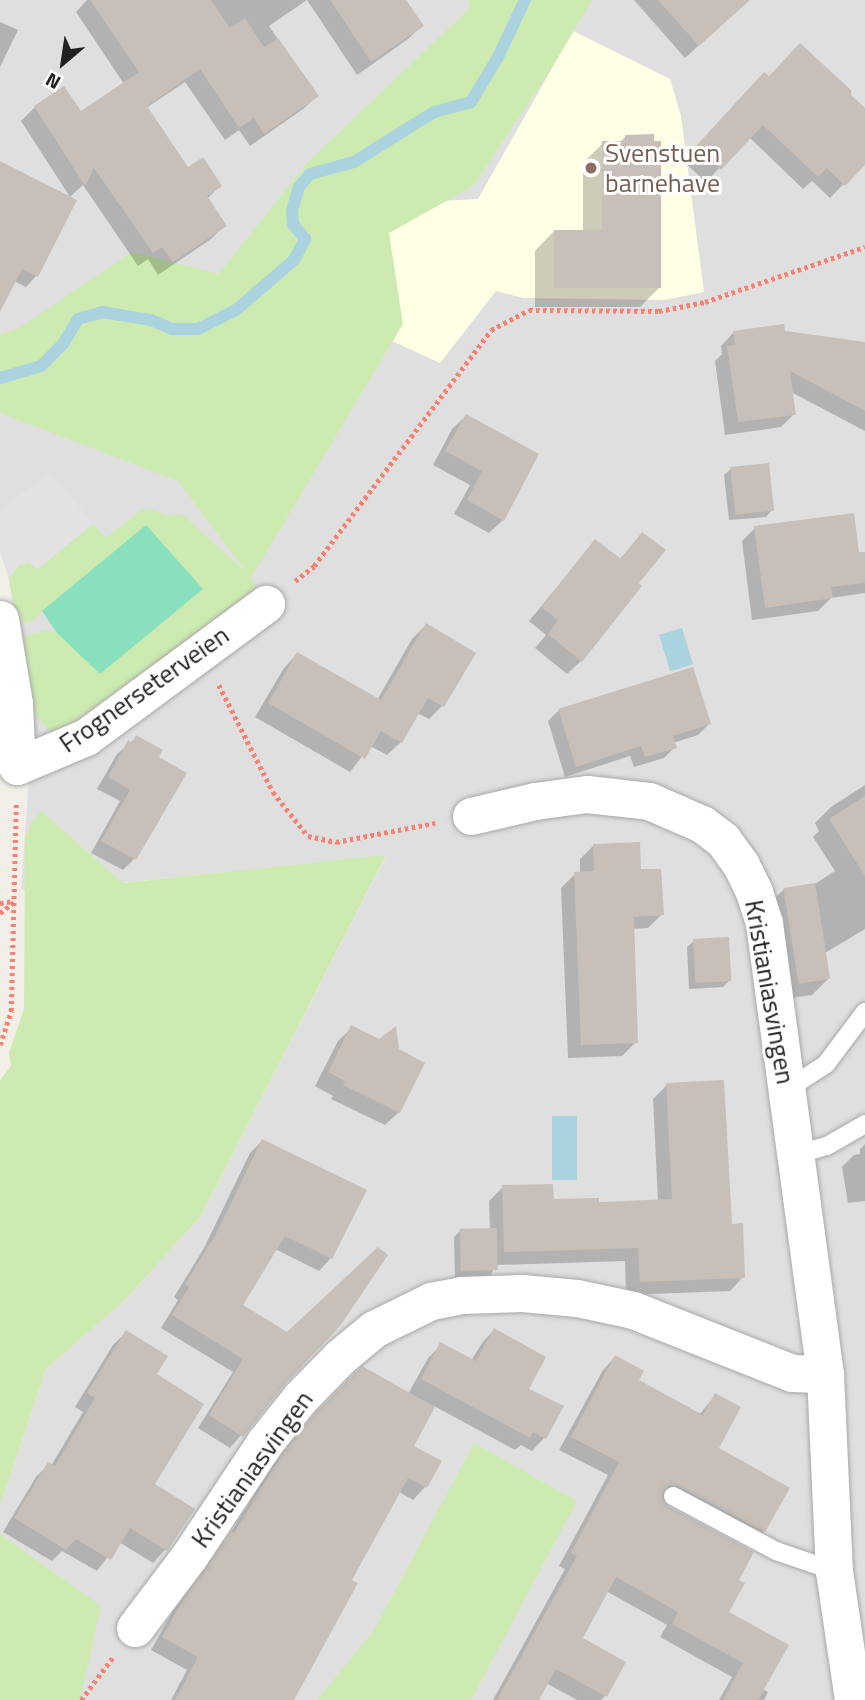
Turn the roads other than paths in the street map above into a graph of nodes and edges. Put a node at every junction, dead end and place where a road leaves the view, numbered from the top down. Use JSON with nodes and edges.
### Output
{"nodes":[{"id":1,"x":267,"y":604,"type":"road end"},
{"id":2,"x":0,"y":619,"type":"edge"},
{"id":3,"x":471,"y":816,"type":"road end"},
{"id":4,"x":865,"y":1012,"type":"edge"},
{"id":5,"x":786,"y":1085,"type":"junction"},
{"id":6,"x":865,"y":1124,"type":"edge"},
{"id":7,"x":795,"y":1156,"type":"junction"},
{"id":8,"x":825,"y":1374,"type":"junction"},
{"id":9,"x":673,"y":1496,"type":"dead end"},
{"id":10,"x":834,"y":1571,"type":"junction"},
{"id":11,"x":135,"y":1628,"type":"road end"},
{"id":12,"x":855,"y":1646,"type":"edge"},
{"id":13,"x":853,"y":1700,"type":"edge"}],
"edges":[{"from":1,"to":2,"type":"street","name":"Frognerseterveien"},
{"from":3,"to":5,"type":"street","name":"Kristianiasvingen"},
{"from":4,"to":5,"type":"lane"},
{"from":5,"to":7,"type":"street","name":"Kristianiasvingen"},
{"from":6,"to":7,"type":"lane"},
{"from":7,"to":8,"type":"street","name":"Kristianiasvingen"},
{"from":8,"to":10,"type":"street","name":"Kristianiasvingen"},
{"from":8,"to":11,"type":"street","name":"Kristianiasvingen"},
{"from":9,"to":10,"type":"lane"},
{"from":10,"to":12,"type":"street","name":"Kristianiasvingen"},
{"from":12,"to":13,"type":"street","name":"Kristianiasvingen"}]}
